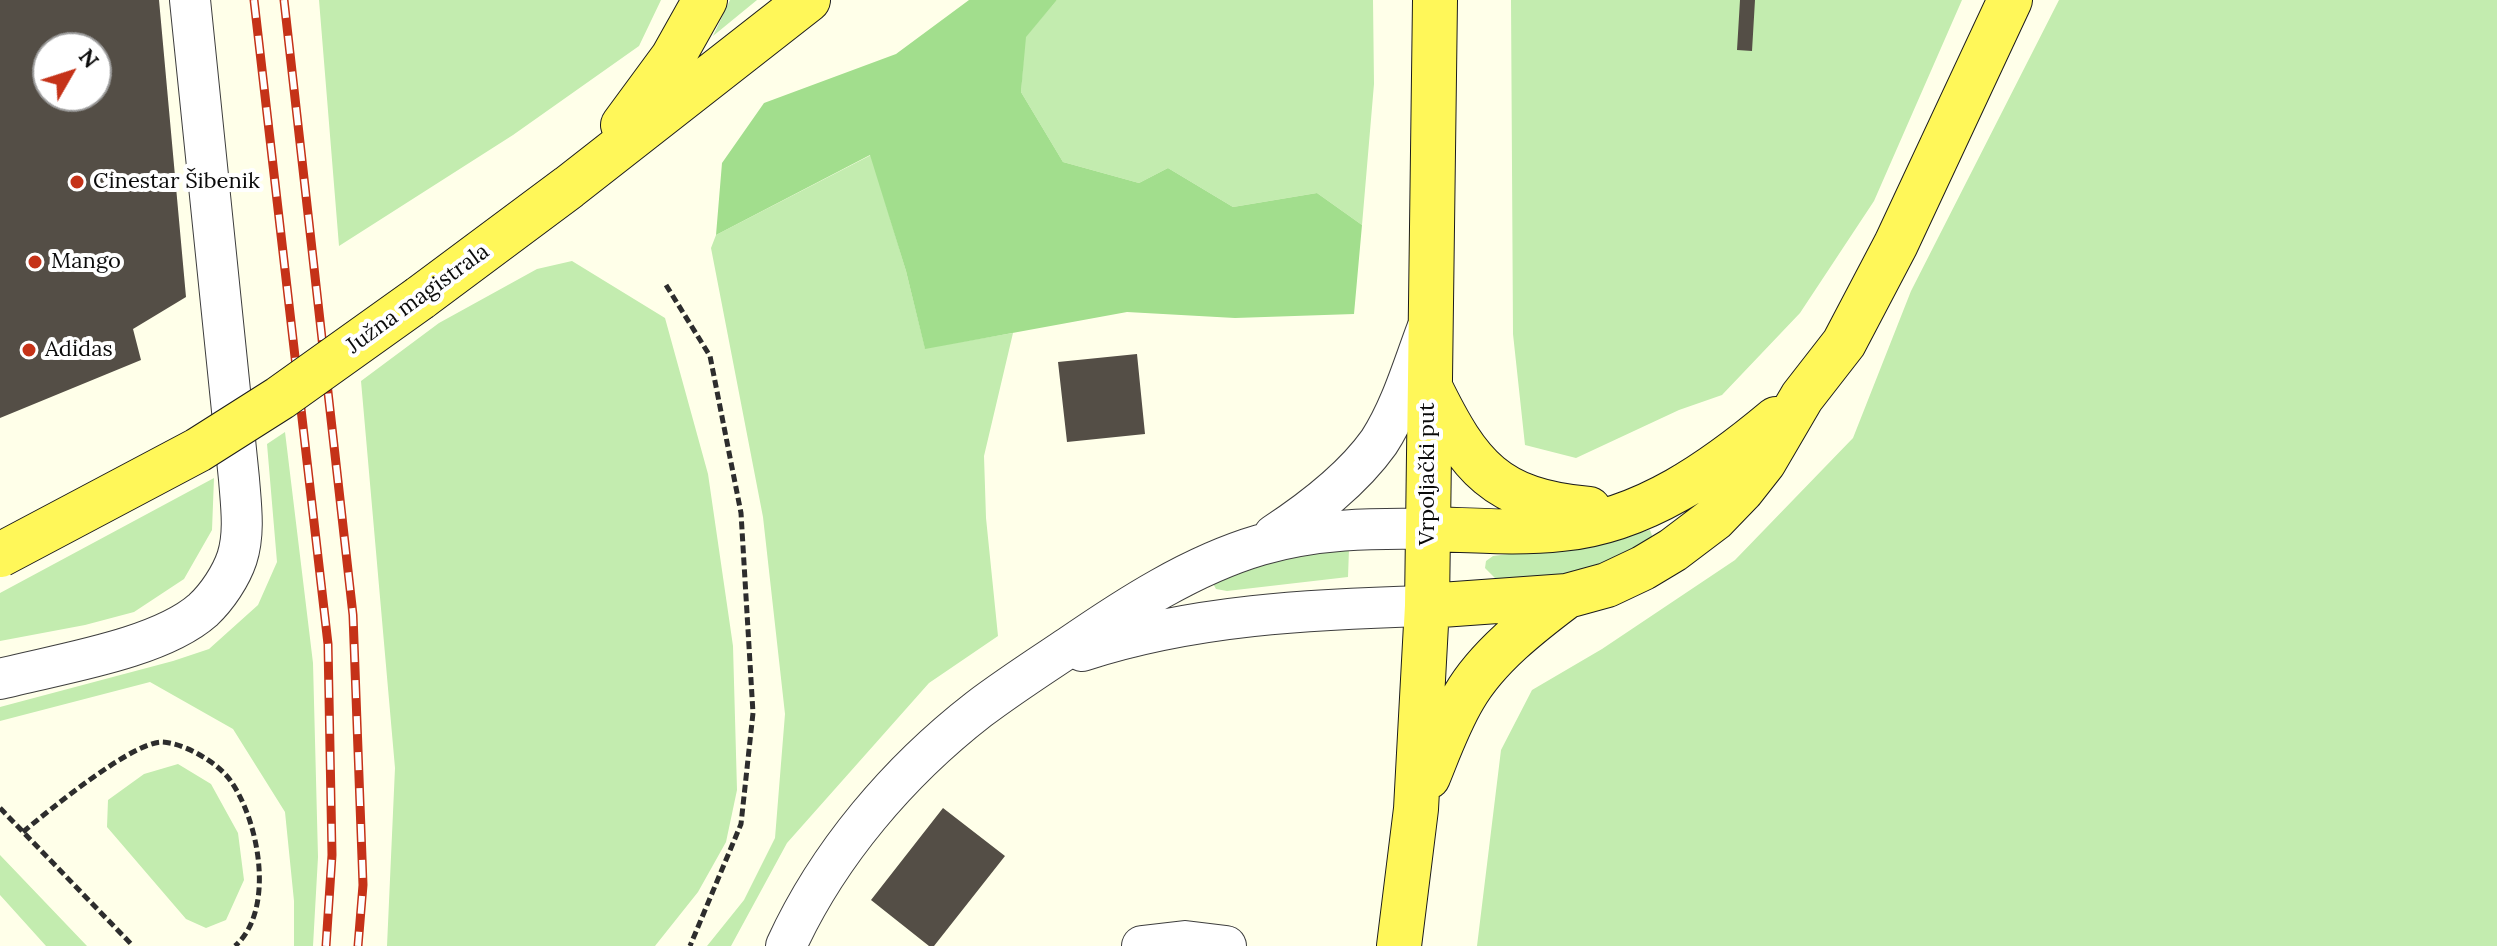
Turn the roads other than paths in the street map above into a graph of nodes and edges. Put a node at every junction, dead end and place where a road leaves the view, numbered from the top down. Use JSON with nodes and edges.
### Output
{"nodes":[{"id":1,"x":190,"y":0,"type":"edge"},
{"id":2,"x":705,"y":0,"type":"edge"},
{"id":3,"x":808,"y":0,"type":"edge"},
{"id":4,"x":1435,"y":0,"type":"edge"},
{"id":5,"x":2010,"y":0,"type":"edge"},
{"id":6,"x":569,"y":187,"type":"junction"},
{"id":7,"x":1429,"y":325,"type":"junction"},
{"id":8,"x":1429,"y":385,"type":"junction"},
{"id":9,"x":1802,"y":397,"type":"junction"},
{"id":10,"x":1626,"y":512,"type":"junction"},
{"id":11,"x":1428,"y":529,"type":"junction"},
{"id":12,"x":1258,"y":546,"type":"junction"},
{"id":13,"x":0,"y":555,"type":"edge"},
{"id":14,"x":1567,"y":596,"type":"junction"},
{"id":15,"x":1427,"y":606,"type":"junction"},
{"id":16,"x":1044,"y":664,"type":"junction"},
{"id":17,"x":0,"y":679,"type":"edge"},
{"id":18,"x":1416,"y":809,"type":"junction"},
{"id":19,"x":786,"y":946,"type":"edge"},
{"id":20,"x":1142,"y":946,"type":"edge"},
{"id":21,"x":1226,"y":946,"type":"edge"},
{"id":22,"x":1399,"y":946,"type":"edge"}],
"edges":[{"from":1,"to":17,"type":"street"},
{"from":2,"to":6,"type":"main road"},
{"from":3,"to":6,"type":"main road","name":"Južna magistrala"},
{"from":4,"to":7,"type":"main road","name":"Vrpoljački put"},
{"from":5,"to":9,"type":"main road"},
{"from":6,"to":13,"type":"main road","name":"Južna magistrala","bridge":true},
{"from":7,"to":8,"type":"main road","name":"Vrpoljački put"},
{"from":7,"to":12,"type":"street"},
{"from":8,"to":10,"type":"main road"},
{"from":8,"to":11,"type":"main road","name":"Vrpoljački put"},
{"from":9,"to":10,"type":"main road"},
{"from":9,"to":14,"type":"main road"},
{"from":10,"to":11,"type":"main road"},
{"from":11,"to":12,"type":"street"},
{"from":11,"to":15,"type":"main road","name":"Vrpoljački put"},
{"from":12,"to":16,"type":"street"},
{"from":14,"to":15,"type":"main road"},
{"from":14,"to":18,"type":"main road"},
{"from":15,"to":16,"type":"street"},
{"from":15,"to":18,"type":"main road","name":"Vrpoljački put"},
{"from":16,"to":19,"type":"street"},
{"from":18,"to":22,"type":"main road","name":"Vrpoljački put"},
{"from":20,"to":21,"type":"street"}]}
